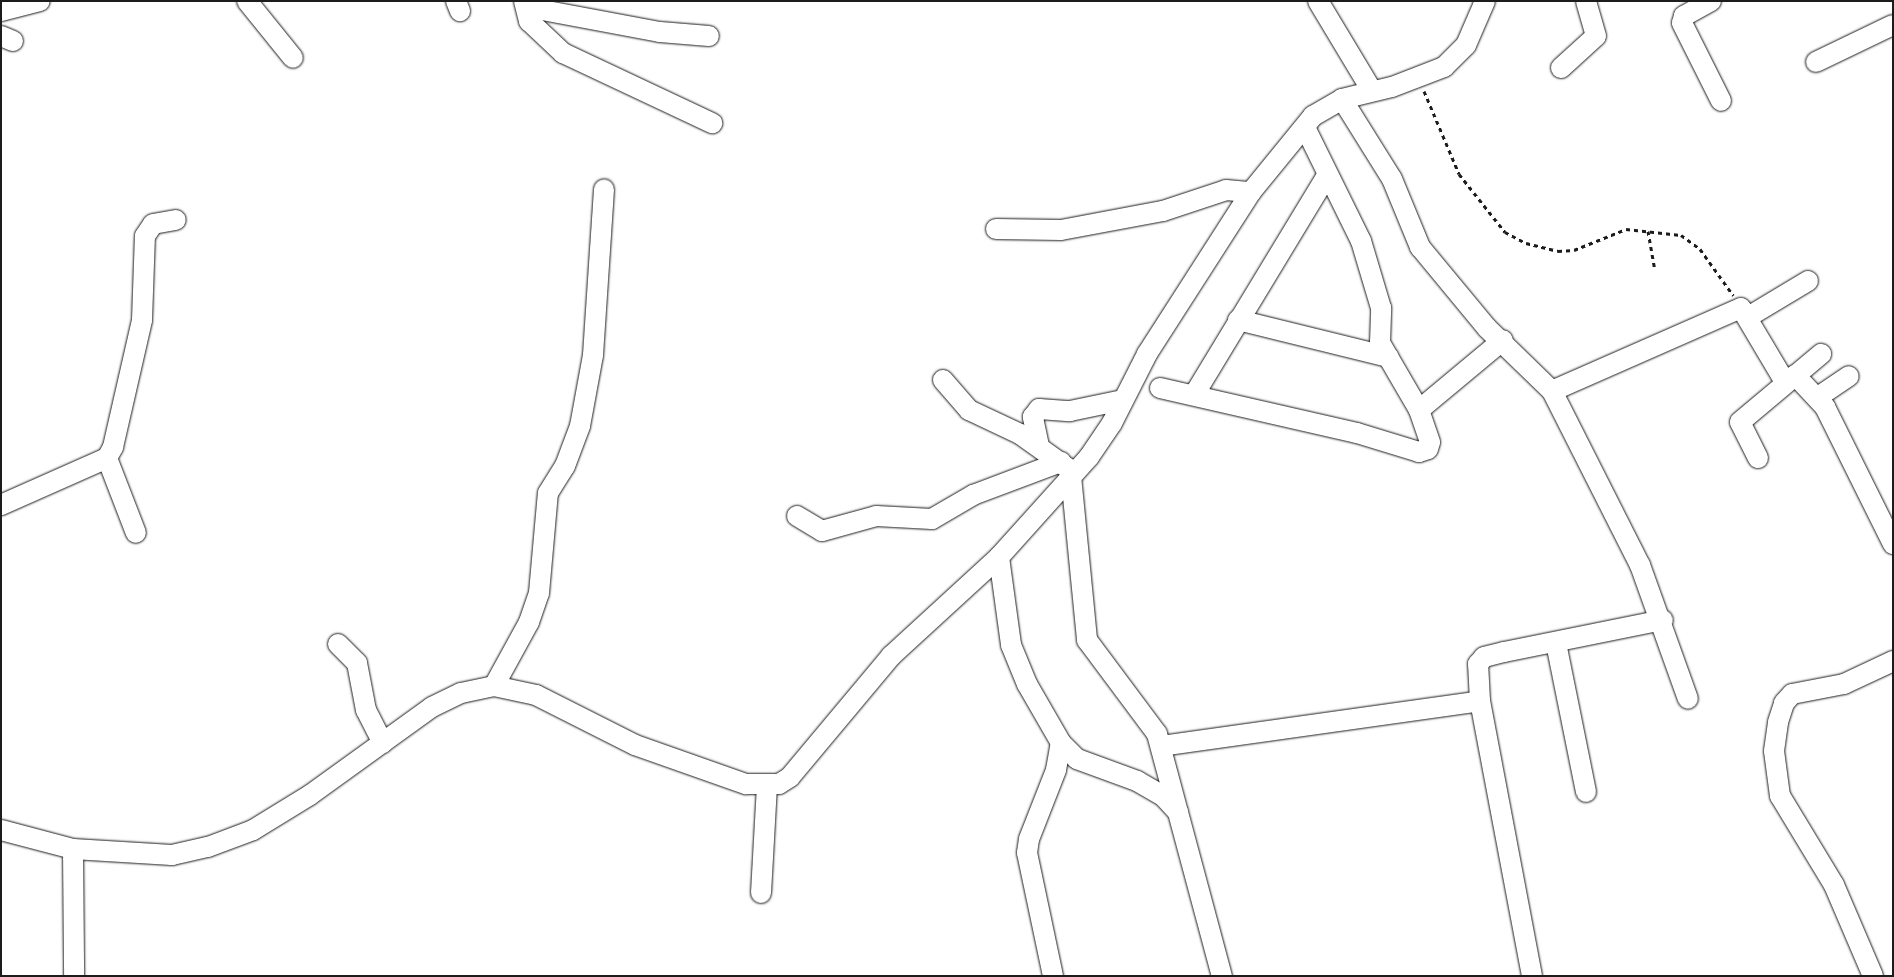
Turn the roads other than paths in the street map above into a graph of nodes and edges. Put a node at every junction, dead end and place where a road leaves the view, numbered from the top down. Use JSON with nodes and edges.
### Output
{"nodes":[{"id":1,"x":40,"y":1,"type":"edge"},
{"id":2,"x":247,"y":1,"type":"edge"},
{"id":3,"x":1318,"y":1,"type":"edge"},
{"id":4,"x":1485,"y":1,"type":"edge"},
{"id":5,"x":1586,"y":1,"type":"edge"},
{"id":6,"x":1711,"y":1,"type":"edge"},
{"id":7,"x":525,"y":4,"type":"edge"},
{"id":8,"x":1,"y":11,"type":"edge"},
{"id":9,"x":1893,"y":25,"type":"edge"},
{"id":10,"x":709,"y":36,"type":"dead end"},
{"id":11,"x":293,"y":58,"type":"dead end"},
{"id":12,"x":1816,"y":62,"type":"dead end"},
{"id":13,"x":1561,"y":68,"type":"dead end"},
{"id":14,"x":1372,"y":92,"type":"junction"},
{"id":15,"x":1342,"y":100,"type":"junction"},
{"id":16,"x":1722,"y":101,"type":"dead end"},
{"id":17,"x":712,"y":123,"type":"dead end"},
{"id":18,"x":1305,"y":127,"type":"junction"},
{"id":19,"x":1328,"y":174,"type":"junction"},
{"id":20,"x":604,"y":188,"type":"dead end"},
{"id":21,"x":1251,"y":192,"type":"junction"},
{"id":22,"x":176,"y":220,"type":"dead end"},
{"id":23,"x":996,"y":229,"type":"dead end"},
{"id":24,"x":1808,"y":281,"type":"dead end"},
{"id":25,"x":1745,"y":313,"type":"junction"},
{"id":26,"x":1238,"y":320,"type":"junction"},
{"id":27,"x":1503,"y":340,"type":"junction"},
{"id":28,"x":1821,"y":354,"type":"dead end"},
{"id":29,"x":1389,"y":357,"type":"junction"},
{"id":30,"x":1849,"y":376,"type":"dead end"},
{"id":31,"x":1790,"y":378,"type":"junction"},
{"id":32,"x":943,"y":380,"type":"dead end"},
{"id":33,"x":1160,"y":388,"type":"dead end"},
{"id":34,"x":1552,"y":391,"type":"junction"},
{"id":35,"x":1194,"y":395,"type":"junction"},
{"id":36,"x":1818,"y":397,"type":"junction"},
{"id":37,"x":1123,"y":400,"type":"junction"},
{"id":38,"x":1419,"y":410,"type":"junction"},
{"id":39,"x":1040,"y":446,"type":"junction"},
{"id":40,"x":107,"y":458,"type":"junction"},
{"id":41,"x":1758,"y":458,"type":"dead end"},
{"id":42,"x":1069,"y":471,"type":"junction"},
{"id":43,"x":1,"y":506,"type":"edge"},
{"id":44,"x":797,"y":516,"type":"dead end"},
{"id":45,"x":136,"y":533,"type":"dead end"},
{"id":46,"x":1893,"y":544,"type":"edge"},
{"id":47,"x":999,"y":557,"type":"junction"},
{"id":48,"x":1662,"y":620,"type":"junction"},
{"id":49,"x":1556,"y":643,"type":"junction"},
{"id":50,"x":338,"y":644,"type":"dead end"},
{"id":51,"x":1893,"y":661,"type":"edge"},
{"id":52,"x":494,"y":686,"type":"junction"},
{"id":53,"x":1688,"y":699,"type":"dead end"},
{"id":54,"x":1480,"y":701,"type":"junction"},
{"id":55,"x":383,"y":742,"type":"junction"},
{"id":56,"x":1061,"y":743,"type":"junction"},
{"id":57,"x":1161,"y":746,"type":"junction"},
{"id":58,"x":767,"y":786,"type":"junction"},
{"id":59,"x":1586,"y":792,"type":"dead end"},
{"id":60,"x":1178,"y":812,"type":"junction"},
{"id":61,"x":1,"y":830,"type":"edge"},
{"id":62,"x":73,"y":849,"type":"junction"},
{"id":63,"x":761,"y":893,"type":"dead end"},
{"id":64,"x":74,"y":976,"type":"edge"},
{"id":65,"x":1054,"y":976,"type":"edge"},
{"id":66,"x":1222,"y":976,"type":"edge"},
{"id":67,"x":1532,"y":976,"type":"edge"},
{"id":68,"x":1873,"y":976,"type":"edge"}],
"edges":[{"from":1,"to":8,"type":"street"},
{"from":2,"to":11,"type":"street"},
{"from":3,"to":14,"type":"street"},
{"from":4,"to":14,"type":"street"},
{"from":5,"to":13,"type":"street"},
{"from":6,"to":16,"type":"street"},
{"from":7,"to":10,"type":"street"},
{"from":7,"to":17,"type":"street"},
{"from":9,"to":12,"type":"street"},
{"from":14,"to":15,"type":"street"},
{"from":15,"to":18,"type":"street"},
{"from":15,"to":27,"type":"street"},
{"from":18,"to":19,"type":"street"},
{"from":18,"to":21,"type":"street"},
{"from":19,"to":26,"type":"street"},
{"from":19,"to":29,"type":"street"},
{"from":20,"to":52,"type":"street"},
{"from":21,"to":23,"type":"street"},
{"from":21,"to":37,"type":"street"},
{"from":22,"to":40,"type":"street"},
{"from":24,"to":25,"type":"street"},
{"from":25,"to":31,"type":"street"},
{"from":25,"to":34,"type":"street"},
{"from":26,"to":29,"type":"street"},
{"from":26,"to":35,"type":"street"},
{"from":27,"to":34,"type":"street"},
{"from":27,"to":38,"type":"street"},
{"from":28,"to":31,"type":"street"},
{"from":29,"to":38,"type":"street"},
{"from":30,"to":36,"type":"street"},
{"from":31,"to":36,"type":"street"},
{"from":31,"to":41,"type":"street"},
{"from":32,"to":39,"type":"street"},
{"from":33,"to":35,"type":"street"},
{"from":34,"to":48,"type":"street"},
{"from":35,"to":38,"type":"street"},
{"from":36,"to":46,"type":"street"},
{"from":37,"to":39,"type":"street"},
{"from":37,"to":42,"type":"street"},
{"from":39,"to":42,"type":"street"},
{"from":40,"to":43,"type":"street"},
{"from":40,"to":45,"type":"street"},
{"from":42,"to":44,"type":"street"},
{"from":42,"to":47,"type":"street"},
{"from":42,"to":57,"type":"street"},
{"from":47,"to":56,"type":"street"},
{"from":47,"to":58,"type":"street"},
{"from":48,"to":49,"type":"street"},
{"from":48,"to":53,"type":"street"},
{"from":49,"to":54,"type":"street"},
{"from":49,"to":59,"type":"street"},
{"from":50,"to":55,"type":"street"},
{"from":51,"to":68,"type":"street"},
{"from":52,"to":55,"type":"street"},
{"from":52,"to":58,"type":"street"},
{"from":54,"to":57,"type":"street"},
{"from":54,"to":67,"type":"street"},
{"from":55,"to":62,"type":"street"},
{"from":56,"to":60,"type":"street"},
{"from":56,"to":65,"type":"street"},
{"from":57,"to":60,"type":"street"},
{"from":58,"to":63,"type":"street"},
{"from":60,"to":66,"type":"street"},
{"from":61,"to":62,"type":"street"},
{"from":62,"to":64,"type":"street"}]}
